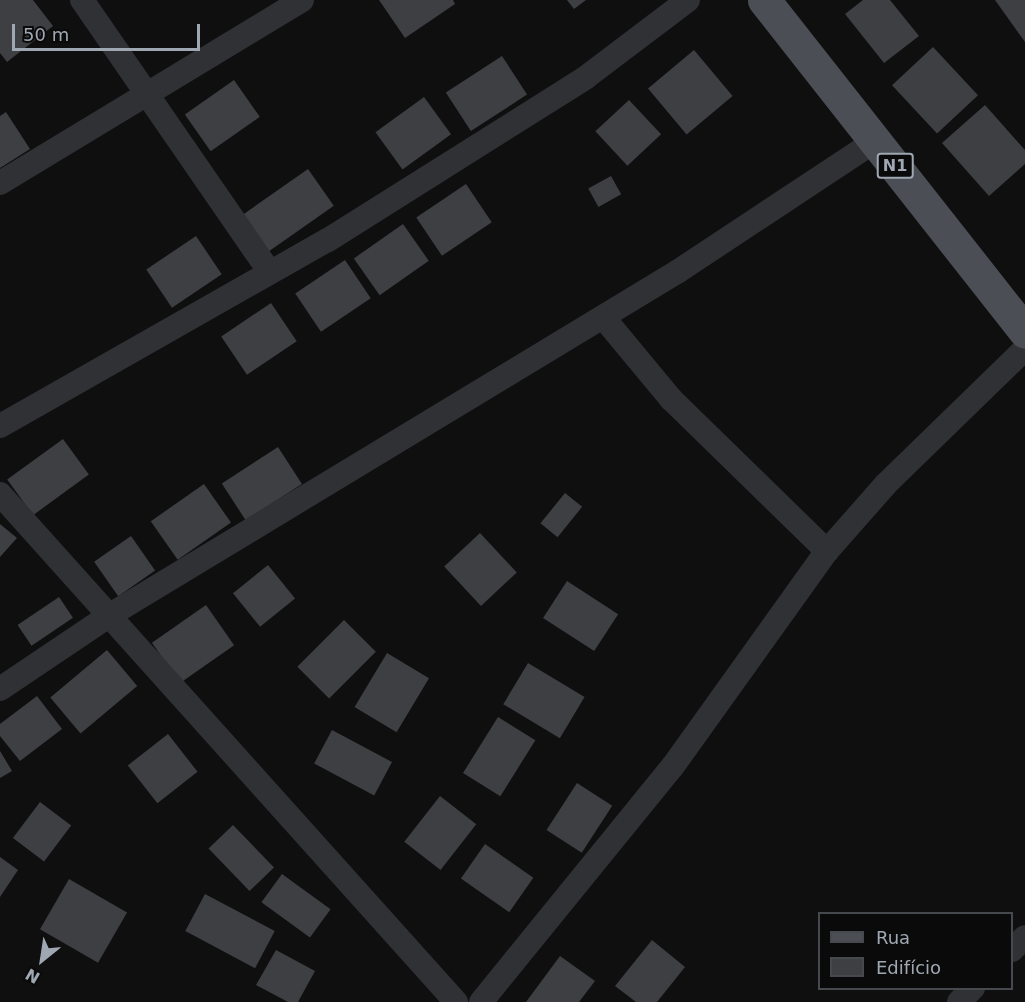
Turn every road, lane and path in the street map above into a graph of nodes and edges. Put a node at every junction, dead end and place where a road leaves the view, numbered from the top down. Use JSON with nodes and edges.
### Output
{"nodes":[{"id":1,"x":82,"y":0,"type":"edge"},
{"id":2,"x":302,"y":0,"type":"edge"},
{"id":3,"x":688,"y":0,"type":"edge"},
{"id":4,"x":764,"y":0,"type":"edge"},
{"id":5,"x":146,"y":93,"type":"junction"},
{"id":6,"x":875,"y":141,"type":"junction"},
{"id":7,"x":0,"y":183,"type":"edge"},
{"id":8,"x":270,"y":273,"type":"junction"},
{"id":9,"x":603,"y":317,"type":"junction"},
{"id":10,"x":1025,"y":332,"type":"edge"},
{"id":11,"x":1025,"y":349,"type":"edge"},
{"id":12,"x":0,"y":426,"type":"edge"},
{"id":13,"x":0,"y":494,"type":"edge"},
{"id":14,"x":827,"y":551,"type":"junction"},
{"id":15,"x":110,"y":615,"type":"junction"},
{"id":16,"x":0,"y":689,"type":"edge"},
{"id":17,"x":1025,"y":937,"type":"edge"},
{"id":18,"x":1013,"y":949,"type":"edge"},
{"id":19,"x":971,"y":990,"type":"edge"},
{"id":20,"x":456,"y":1002,"type":"edge"},
{"id":21,"x":481,"y":1002,"type":"edge"},
{"id":22,"x":959,"y":1002,"type":"edge"}],
"edges":[{"from":1,"to":5,"type":"street"},
{"from":2,"to":5,"type":"street"},
{"from":3,"to":8,"type":"street"},
{"from":4,"to":6,"type":"main road","number":"N1"},
{"from":5,"to":7,"type":"street"},
{"from":5,"to":8,"type":"street"},
{"from":6,"to":9,"type":"street"},
{"from":6,"to":10,"type":"main road","number":"N1"},
{"from":8,"to":12,"type":"street"},
{"from":9,"to":14,"type":"street"},
{"from":9,"to":15,"type":"street"},
{"from":11,"to":14,"type":"street"},
{"from":13,"to":15,"type":"street"},
{"from":14,"to":21,"type":"street"},
{"from":15,"to":16,"type":"street"},
{"from":15,"to":20,"type":"street"},
{"from":17,"to":18,"type":"street"},
{"from":19,"to":22,"type":"street"}]}
